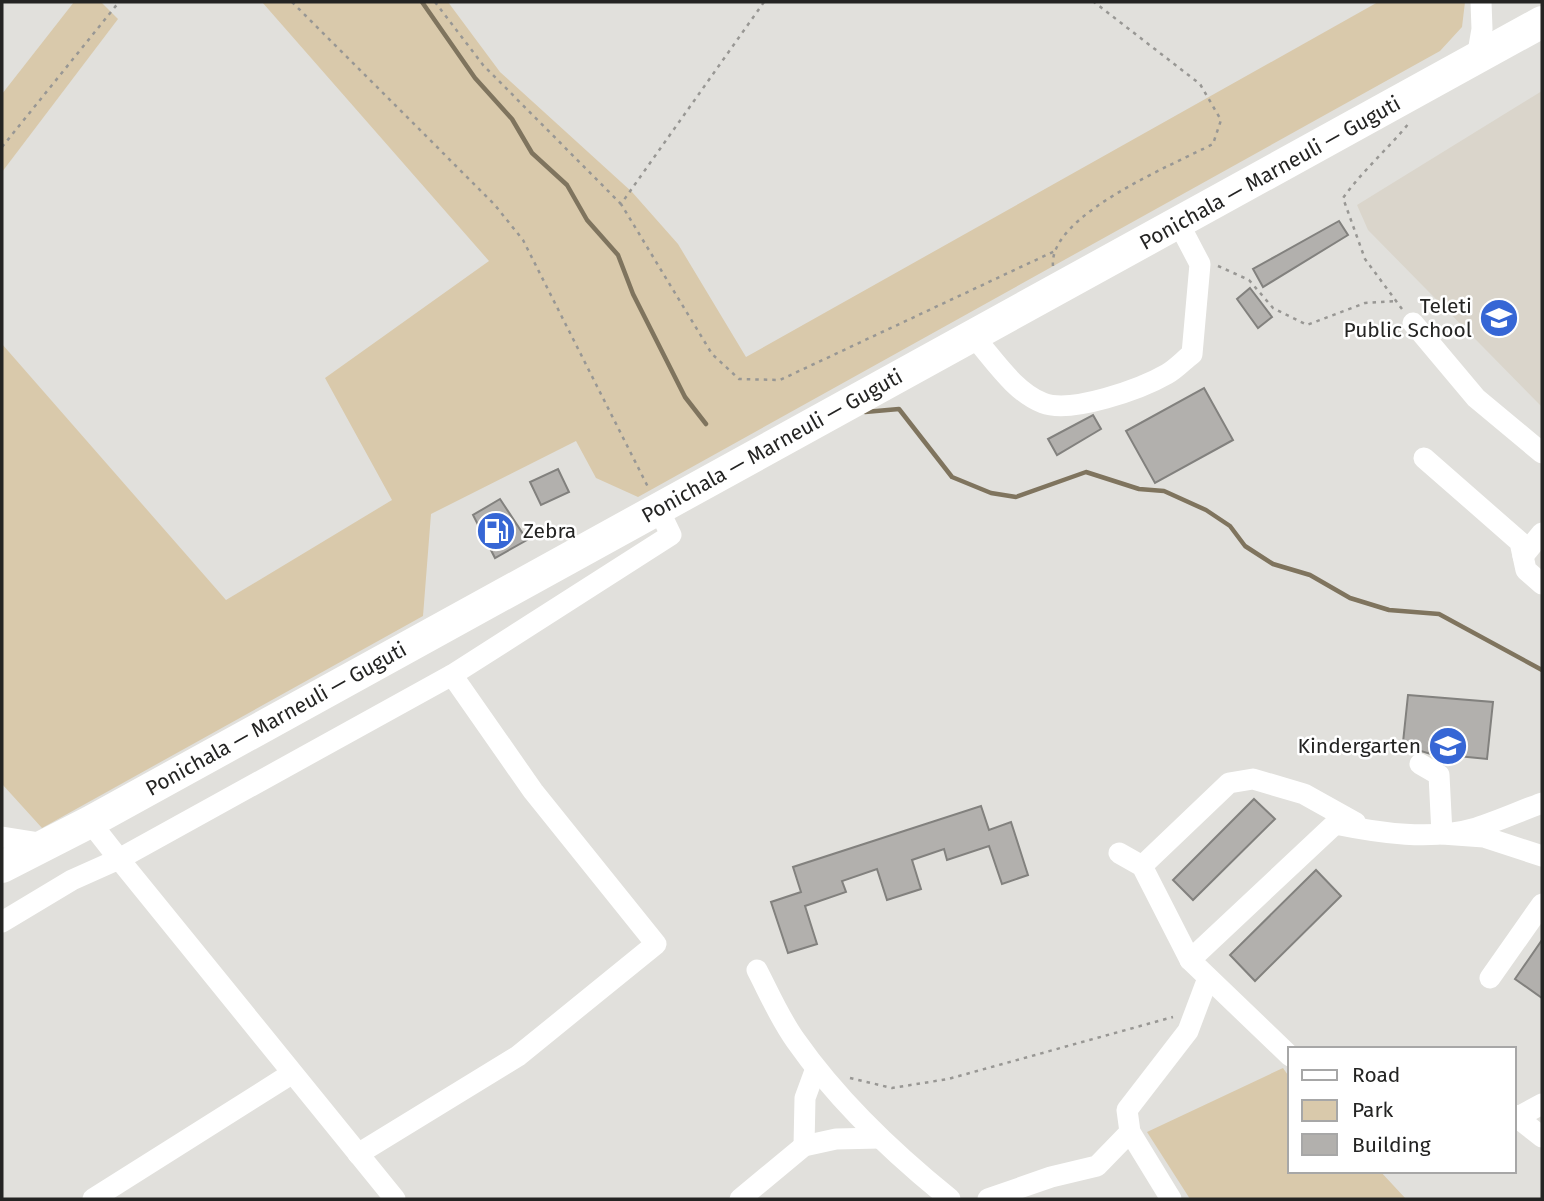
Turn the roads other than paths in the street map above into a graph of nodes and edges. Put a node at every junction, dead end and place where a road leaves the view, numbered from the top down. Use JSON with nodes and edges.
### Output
{"nodes":[{"id":1,"x":1480,"y":2,"type":"edge"},
{"id":2,"x":1542,"y":22,"type":"edge"},
{"id":3,"x":1476,"y":58,"type":"junction"},
{"id":4,"x":1179,"y":224,"type":"junction"},
{"id":5,"x":1413,"y":323,"type":"road end"},
{"id":6,"x":973,"y":336,"type":"junction"},
{"id":7,"x":1542,"y":453,"type":"edge"},
{"id":8,"x":1424,"y":458,"type":"dead end"},
{"id":9,"x":658,"y":508,"type":"junction"},
{"id":10,"x":1542,"y":533,"type":"edge"},
{"id":11,"x":1522,"y":556,"type":"junction"},
{"id":12,"x":1542,"y":584,"type":"edge"},
{"id":13,"x":452,"y":675,"type":"junction"},
{"id":14,"x":1420,"y":764,"type":"dead end"},
{"id":15,"x":1542,"y":803,"type":"edge"},
{"id":16,"x":90,"y":822,"type":"junction"},
{"id":17,"x":1372,"y":832,"type":"junction"},
{"id":18,"x":1442,"y":834,"type":"junction"},
{"id":19,"x":2,"y":837,"type":"edge"},
{"id":20,"x":46,"y":844,"type":"junction"},
{"id":21,"x":1119,"y":853,"type":"dead end"},
{"id":22,"x":1542,"y":856,"type":"edge"},
{"id":23,"x":119,"y":859,"type":"junction"},
{"id":24,"x":1142,"y":866,"type":"junction"},
{"id":25,"x":2,"y":867,"type":"edge"},
{"id":26,"x":1542,"y":904,"type":"edge"},
{"id":27,"x":2,"y":922,"type":"edge"},
{"id":28,"x":1190,"y":960,"type":"junction"},
{"id":29,"x":757,"y":970,"type":"dead end"},
{"id":30,"x":1208,"y":978,"type":"junction"},
{"id":31,"x":1490,"y":978,"type":"dead end"},
{"id":32,"x":1288,"y":1054,"type":"edge"},
{"id":33,"x":816,"y":1068,"type":"junction"},
{"id":34,"x":291,"y":1074,"type":"junction"},
{"id":35,"x":1542,"y":1104,"type":"edge"},
{"id":36,"x":1516,"y":1116,"type":"edge"},
{"id":37,"x":1130,"y":1132,"type":"junction"},
{"id":38,"x":1542,"y":1137,"type":"edge"},
{"id":39,"x":880,"y":1138,"type":"junction"},
{"id":40,"x":804,"y":1146,"type":"junction"},
{"id":41,"x":358,"y":1154,"type":"junction"},
{"id":42,"x":93,"y":1199,"type":"edge"},
{"id":43,"x":395,"y":1199,"type":"edge"},
{"id":44,"x":740,"y":1199,"type":"edge"},
{"id":45,"x":950,"y":1199,"type":"edge"},
{"id":46,"x":988,"y":1199,"type":"edge"},
{"id":47,"x":1171,"y":1199,"type":"edge"}],
"edges":[{"from":1,"to":3,"type":"street"},
{"from":2,"to":3,"type":"highway","name":"Ponichala — Marneuli — Guguti"},
{"from":3,"to":4,"type":"highway","name":"Ponichala — Marneuli — Guguti"},
{"from":4,"to":6,"type":"highway","name":"Ponichala — Marneuli — Guguti"},
{"from":4,"to":6,"type":"street"},
{"from":5,"to":7,"type":"street"},
{"from":6,"to":9,"type":"highway","name":"Ponichala — Marneuli — Guguti"},
{"from":8,"to":11,"type":"street"},
{"from":9,"to":13,"type":"street"},
{"from":9,"to":16,"type":"highway","name":"Ponichala — Marneuli — Guguti"},
{"from":10,"to":11,"type":"street"},
{"from":11,"to":12,"type":"street"},
{"from":13,"to":23,"type":"street"},
{"from":13,"to":41,"type":"street"},
{"from":14,"to":18,"type":"street"},
{"from":15,"to":18,"type":"street"},
{"from":16,"to":20,"type":"highway","name":"Ponichala — Marneuli — Guguti"},
{"from":16,"to":23,"type":"street"},
{"from":17,"to":18,"type":"street"},
{"from":17,"to":24,"type":"street"},
{"from":17,"to":28,"type":"street"},
{"from":18,"to":22,"type":"street"},
{"from":19,"to":20,"type":"street"},
{"from":20,"to":25,"type":"highway","name":"Ponichala — Marneuli — Guguti"},
{"from":21,"to":24,"type":"street"},
{"from":23,"to":27,"type":"street"},
{"from":23,"to":34,"type":"street"},
{"from":24,"to":28,"type":"street"},
{"from":26,"to":31,"type":"street"},
{"from":28,"to":30,"type":"street"},
{"from":29,"to":33,"type":"street"},
{"from":30,"to":32,"type":"street"},
{"from":30,"to":37,"type":"street"},
{"from":33,"to":39,"type":"street"},
{"from":33,"to":40,"type":"street"},
{"from":34,"to":41,"type":"street"},
{"from":34,"to":42,"type":"street"},
{"from":35,"to":36,"type":"street"},
{"from":36,"to":38,"type":"street"},
{"from":37,"to":46,"type":"street"},
{"from":37,"to":47,"type":"street"},
{"from":39,"to":40,"type":"street"},
{"from":39,"to":45,"type":"street"},
{"from":40,"to":44,"type":"street"},
{"from":41,"to":43,"type":"street"}]}
